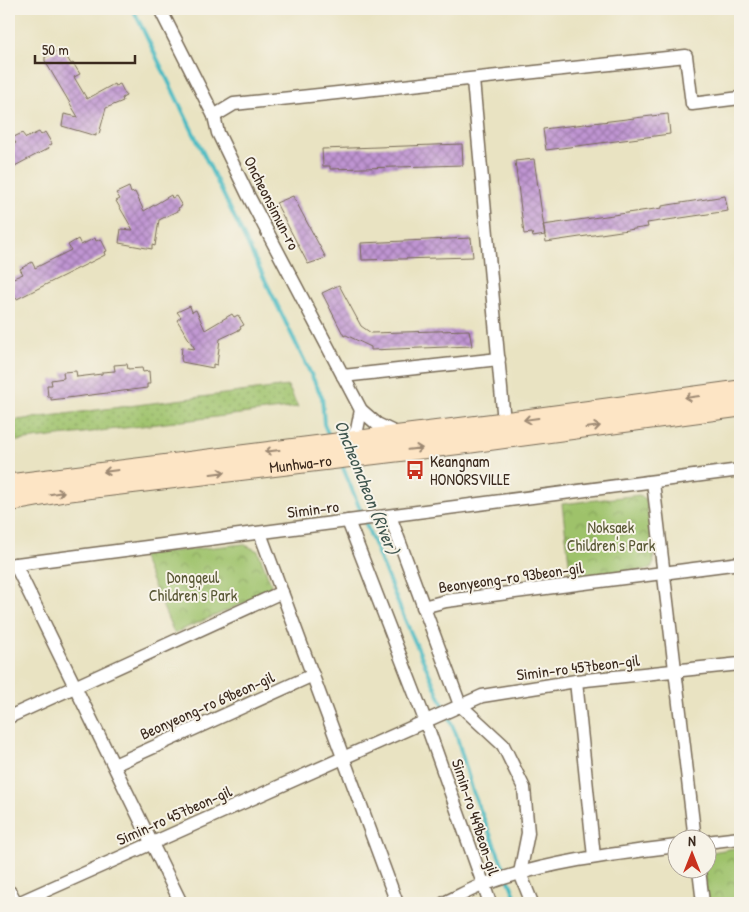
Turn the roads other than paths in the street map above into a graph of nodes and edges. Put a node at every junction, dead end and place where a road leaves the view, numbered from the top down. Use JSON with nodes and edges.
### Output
{"nodes":[{"id":1,"x":160,"y":9,"type":"edge"},
{"id":2,"x":473,"y":80,"type":"junction"},
{"id":3,"x":740,"y":98,"type":"edge"},
{"id":4,"x":214,"y":116,"type":"junction"},
{"id":5,"x":499,"y":359,"type":"junction"},
{"id":6,"x":343,"y":376,"type":"junction"},
{"id":7,"x":740,"y":390,"type":"edge"},
{"id":8,"x":740,"y":407,"type":"edge"},
{"id":9,"x":361,"y":410,"type":"junction"},
{"id":10,"x":504,"y":422,"type":"junction"},
{"id":11,"x":400,"y":435,"type":"junction"},
{"id":12,"x":358,"y":442,"type":"junction"},
{"id":13,"x":323,"y":452,"type":"junction"},
{"id":14,"x":740,"y":470,"type":"edge"},
{"id":15,"x":653,"y":482,"type":"junction"},
{"id":16,"x":9,"y":484,"type":"edge"},
{"id":17,"x":9,"y":502,"type":"edge"},
{"id":18,"x":390,"y":516,"type":"junction"},
{"id":19,"x":348,"y":521,"type":"junction"},
{"id":20,"x":260,"y":533,"type":"junction"},
{"id":21,"x":740,"y":563,"type":"edge"},
{"id":22,"x":12,"y":565,"type":"edge"},
{"id":23,"x":664,"y":572,"type":"junction"},
{"id":24,"x":282,"y":592,"type":"junction"},
{"id":25,"x":423,"y":607,"type":"junction"},
{"id":26,"x":740,"y":664,"type":"edge"},
{"id":27,"x":676,"y":672,"type":"junction"},
{"id":28,"x":313,"y":675,"type":"junction"},
{"id":29,"x":576,"y":681,"type":"junction"},
{"id":30,"x":75,"y":686,"type":"junction"},
{"id":31,"x":460,"y":705,"type":"junction"},
{"id":32,"x":9,"y":717,"type":"edge"},
{"id":33,"x":425,"y":720,"type":"junction"},
{"id":34,"x":343,"y":757,"type":"junction"},
{"id":35,"x":114,"y":765,"type":"junction"},
{"id":36,"x":694,"y":830,"type":"edge"},
{"id":37,"x":740,"y":838,"type":"edge"},
{"id":38,"x":716,"y":841,"type":"edge"},
{"id":39,"x":152,"y":843,"type":"junction"},
{"id":40,"x":666,"y":847,"type":"edge"},
{"id":41,"x":594,"y":857,"type":"junction"},
{"id":42,"x":520,"y":874,"type":"junction"},
{"id":43,"x":700,"y":880,"type":"edge"},
{"id":44,"x":485,"y":884,"type":"junction"},
{"id":45,"x":9,"y":894,"type":"edge"},
{"id":46,"x":14,"y":903,"type":"edge"},
{"id":47,"x":18,"y":903,"type":"edge"},
{"id":48,"x":181,"y":903,"type":"edge"},
{"id":49,"x":397,"y":903,"type":"edge"},
{"id":50,"x":444,"y":903,"type":"edge"},
{"id":51,"x":490,"y":903,"type":"edge"},
{"id":52,"x":532,"y":903,"type":"edge"},
{"id":53,"x":703,"y":903,"type":"edge"}],
"edges":[{"from":1,"to":4,"type":"street","name":"Oncheonsimun-ro"},
{"from":2,"to":3,"type":"street"},
{"from":2,"to":4,"type":"street"},
{"from":2,"to":5,"type":"street"},
{"from":4,"to":6,"type":"street","name":"Oncheonsimun-ro"},
{"from":5,"to":6,"type":"street"},
{"from":5,"to":10,"type":"street"},
{"from":6,"to":9,"type":"street","name":"Oncheonsimun-ro"},
{"from":7,"to":10,"type":"main road","one_way":true},
{"from":12,"to":8,"type":"main road","one_way":true},
{"from":9,"to":11,"type":"street"},
{"from":9,"to":12,"type":"street"},
{"from":10,"to":11,"type":"main road"},
{"from":11,"to":12,"type":"main road"},
{"from":12,"to":13,"type":"main road"},
{"from":13,"to":16,"type":"main road","name":"Munhwa-ro","one_way":true},
{"from":17,"to":13,"type":"main road","name":"Munhwa-ro","one_way":true},
{"from":14,"to":15,"type":"street","name":"Simin-ro"},
{"from":15,"to":18,"type":"street","name":"Simin-ro"},
{"from":15,"to":23,"type":"street"},
{"from":18,"to":19,"type":"street","name":"Simin-ro"},
{"from":18,"to":25,"type":"street"},
{"from":19,"to":20,"type":"street","name":"Simin-ro"},
{"from":19,"to":33,"type":"street"},
{"from":20,"to":22,"type":"street","name":"Simin-ro"},
{"from":20,"to":24,"type":"street"},
{"from":21,"to":23,"type":"street"},
{"from":22,"to":30,"type":"street"},
{"from":23,"to":25,"type":"street","name":"Beonyeong-ro 93beon-gil"},
{"from":23,"to":27,"type":"street"},
{"from":24,"to":28,"type":"street"},
{"from":24,"to":30,"type":"street"},
{"from":25,"to":31,"type":"street"},
{"from":26,"to":27,"type":"street","name":"Simin-ro 457beon-gil"},
{"from":27,"to":29,"type":"street","name":"Simin-ro 457beon-gil"},
{"from":27,"to":36,"type":"street"},
{"from":28,"to":34,"type":"street"},
{"from":28,"to":35,"type":"street","name":"Beonyeong-ro 69beon-gil"},
{"from":29,"to":31,"type":"street","name":"Simin-ro 457beon-gil"},
{"from":29,"to":41,"type":"street"},
{"from":30,"to":32,"type":"street"},
{"from":30,"to":35,"type":"street"},
{"from":31,"to":33,"type":"street","name":"Simin-ro 457beon-gil"},
{"from":31,"to":42,"type":"street"},
{"from":33,"to":34,"type":"street","name":"Simin-ro 457beon-gil"},
{"from":33,"to":44,"type":"street","name":"Simin-ro 449beon-gil"},
{"from":34,"to":39,"type":"street","name":"Simin-ro 457beon-gil"},
{"from":34,"to":49,"type":"street"},
{"from":35,"to":39,"type":"street"},
{"from":37,"to":38,"type":"street"},
{"from":39,"to":47,"type":"street","name":"Simin-ro 457beon-gil"},
{"from":39,"to":48,"type":"street"},
{"from":40,"to":41,"type":"street","name":"Simin-ro 449beon-gil"},
{"from":41,"to":42,"type":"street","name":"Simin-ro 449beon-gil"},
{"from":42,"to":44,"type":"street","name":"Simin-ro 449beon-gil"},
{"from":42,"to":52,"type":"street"},
{"from":43,"to":53,"type":"street"},
{"from":44,"to":50,"type":"street","name":"Simin-ro 449beon-gil"},
{"from":44,"to":51,"type":"street"},
{"from":45,"to":46,"type":"street"}]}
